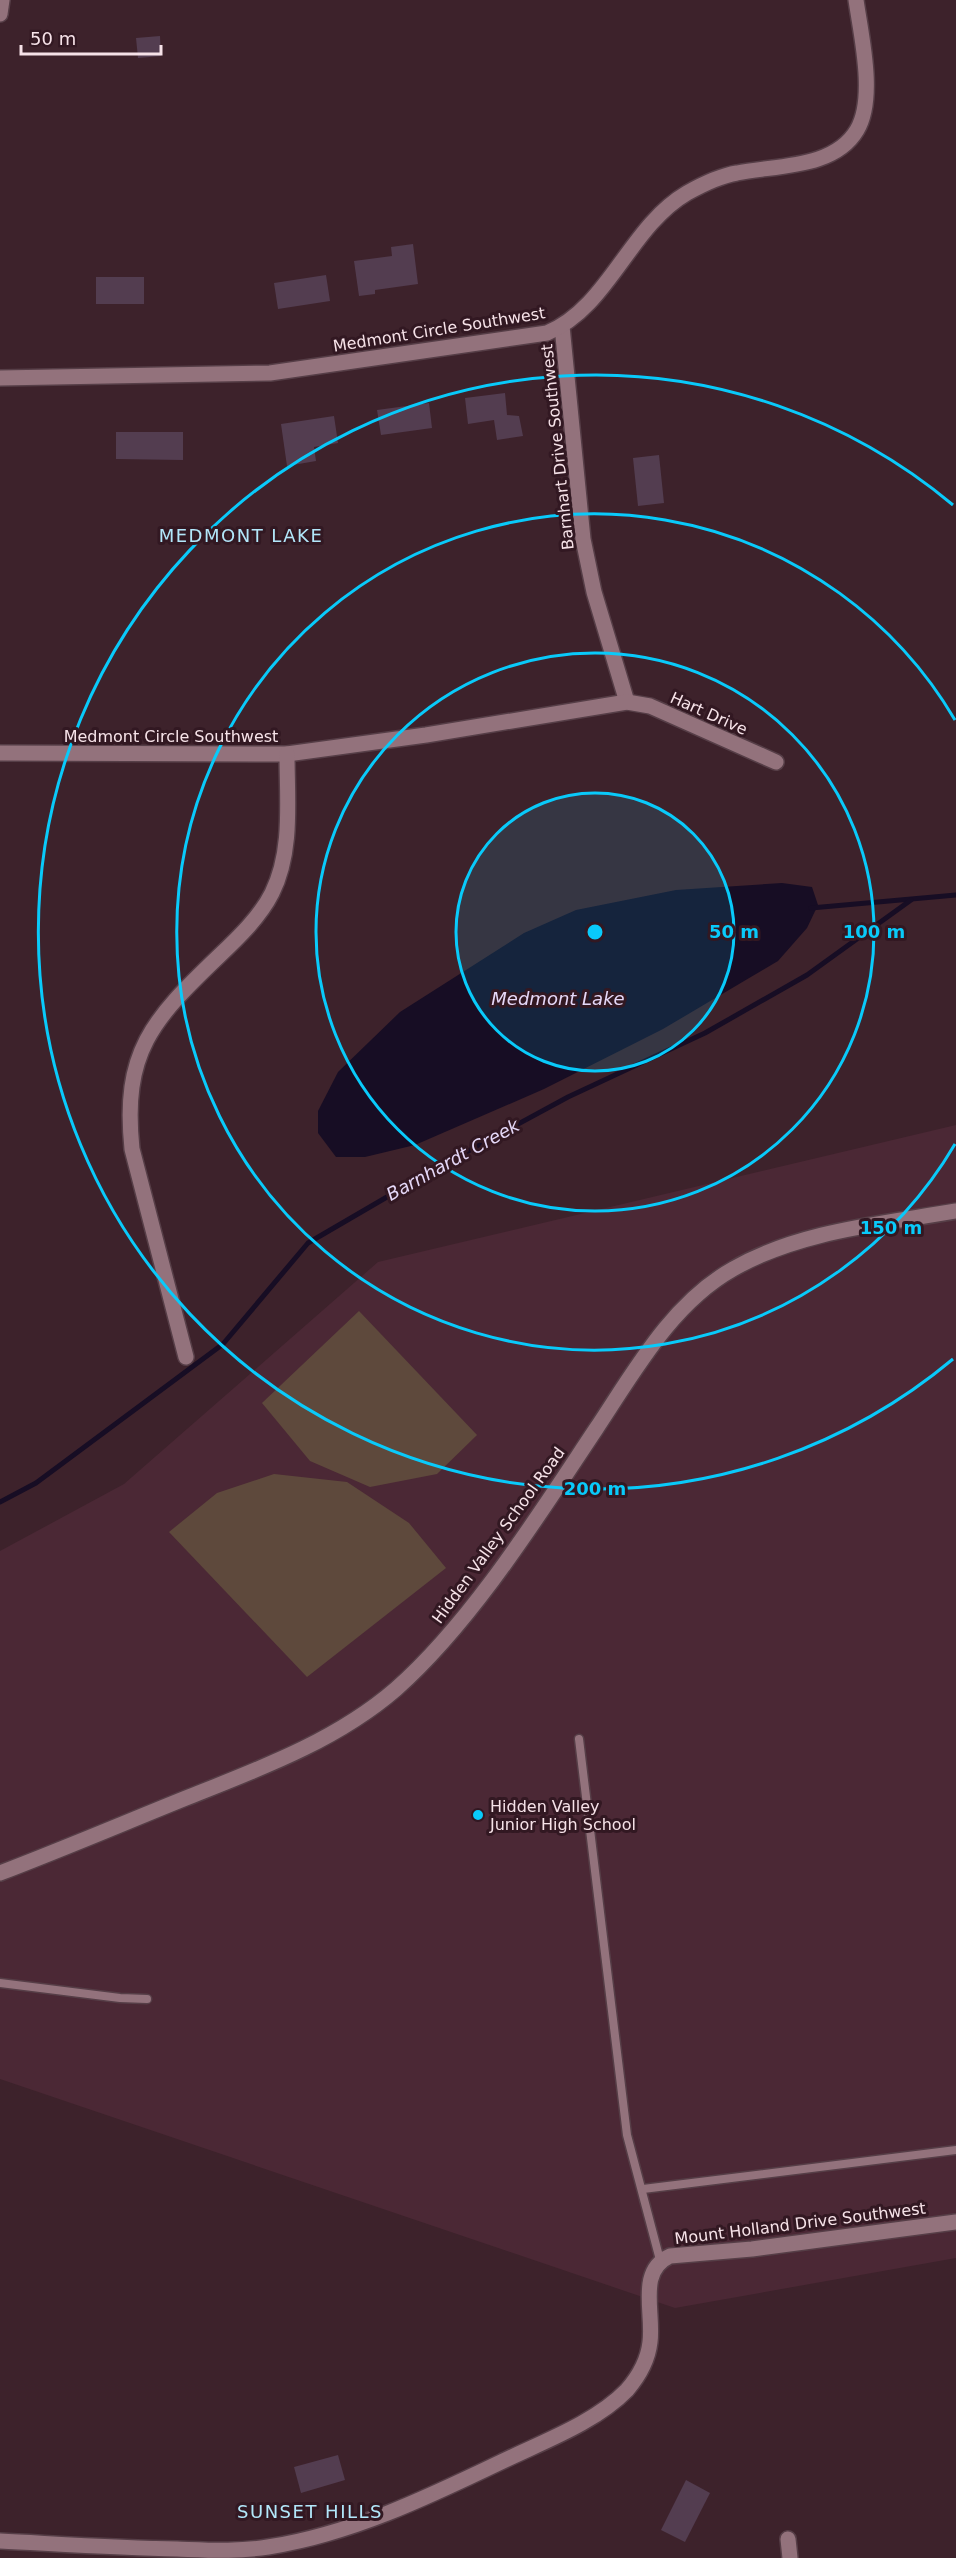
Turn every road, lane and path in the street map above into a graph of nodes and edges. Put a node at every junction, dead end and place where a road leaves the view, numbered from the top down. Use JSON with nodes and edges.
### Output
{"nodes":[{"id":1,"x":2,"y":0,"type":"edge"},
{"id":2,"x":856,"y":0,"type":"edge"},
{"id":3,"x":0,"y":14,"type":"edge"},
{"id":4,"x":562,"y":327,"type":"junction"},
{"id":5,"x":0,"y":378,"type":"edge"},
{"id":6,"x":627,"y":702,"type":"junction"},
{"id":7,"x":0,"y":753,"type":"edge"},
{"id":8,"x":286,"y":754,"type":"junction"},
{"id":9,"x":776,"y":762,"type":"dead end"},
{"id":10,"x":956,"y":1211,"type":"edge"},
{"id":11,"x":186,"y":1357,"type":"dead end"},
{"id":12,"x":579,"y":1739,"type":"dead end"},
{"id":13,"x":0,"y":1873,"type":"edge"},
{"id":14,"x":0,"y":1983,"type":"edge"},
{"id":15,"x":147,"y":1999,"type":"dead end"},
{"id":16,"x":956,"y":2150,"type":"edge"},
{"id":17,"x":643,"y":2189,"type":"junction"},
{"id":18,"x":956,"y":2222,"type":"edge"},
{"id":19,"x":660,"y":2260,"type":"junction"},
{"id":20,"x":788,"y":2539,"type":"dead end"},
{"id":21,"x":0,"y":2541,"type":"edge"},
{"id":22,"x":790,"y":2558,"type":"edge"}],
"edges":[{"from":1,"to":3,"type":"street"},
{"from":2,"to":4,"type":"street","name":"Medmont Circle Southwest"},
{"from":4,"to":5,"type":"street","name":"Medmont Circle Southwest"},
{"from":4,"to":6,"type":"street","name":"Barnhart Drive Southwest"},
{"from":6,"to":8,"type":"street","name":"Medmont Circle Southwest"},
{"from":6,"to":9,"type":"street","name":"Hart Drive"},
{"from":7,"to":8,"type":"street","name":"Medmont Circle Southwest"},
{"from":8,"to":11,"type":"street"},
{"from":10,"to":13,"type":"street","name":"Hidden Valley School Road"},
{"from":12,"to":17,"type":"lane"},
{"from":14,"to":15,"type":"lane"},
{"from":16,"to":17,"type":"lane"},
{"from":17,"to":19,"type":"lane"},
{"from":18,"to":19,"type":"street","name":"Mount Holland Drive Southwest"},
{"from":19,"to":21,"type":"street","name":"Mount Holland Drive Southwest"},
{"from":20,"to":22,"type":"street"}]}
